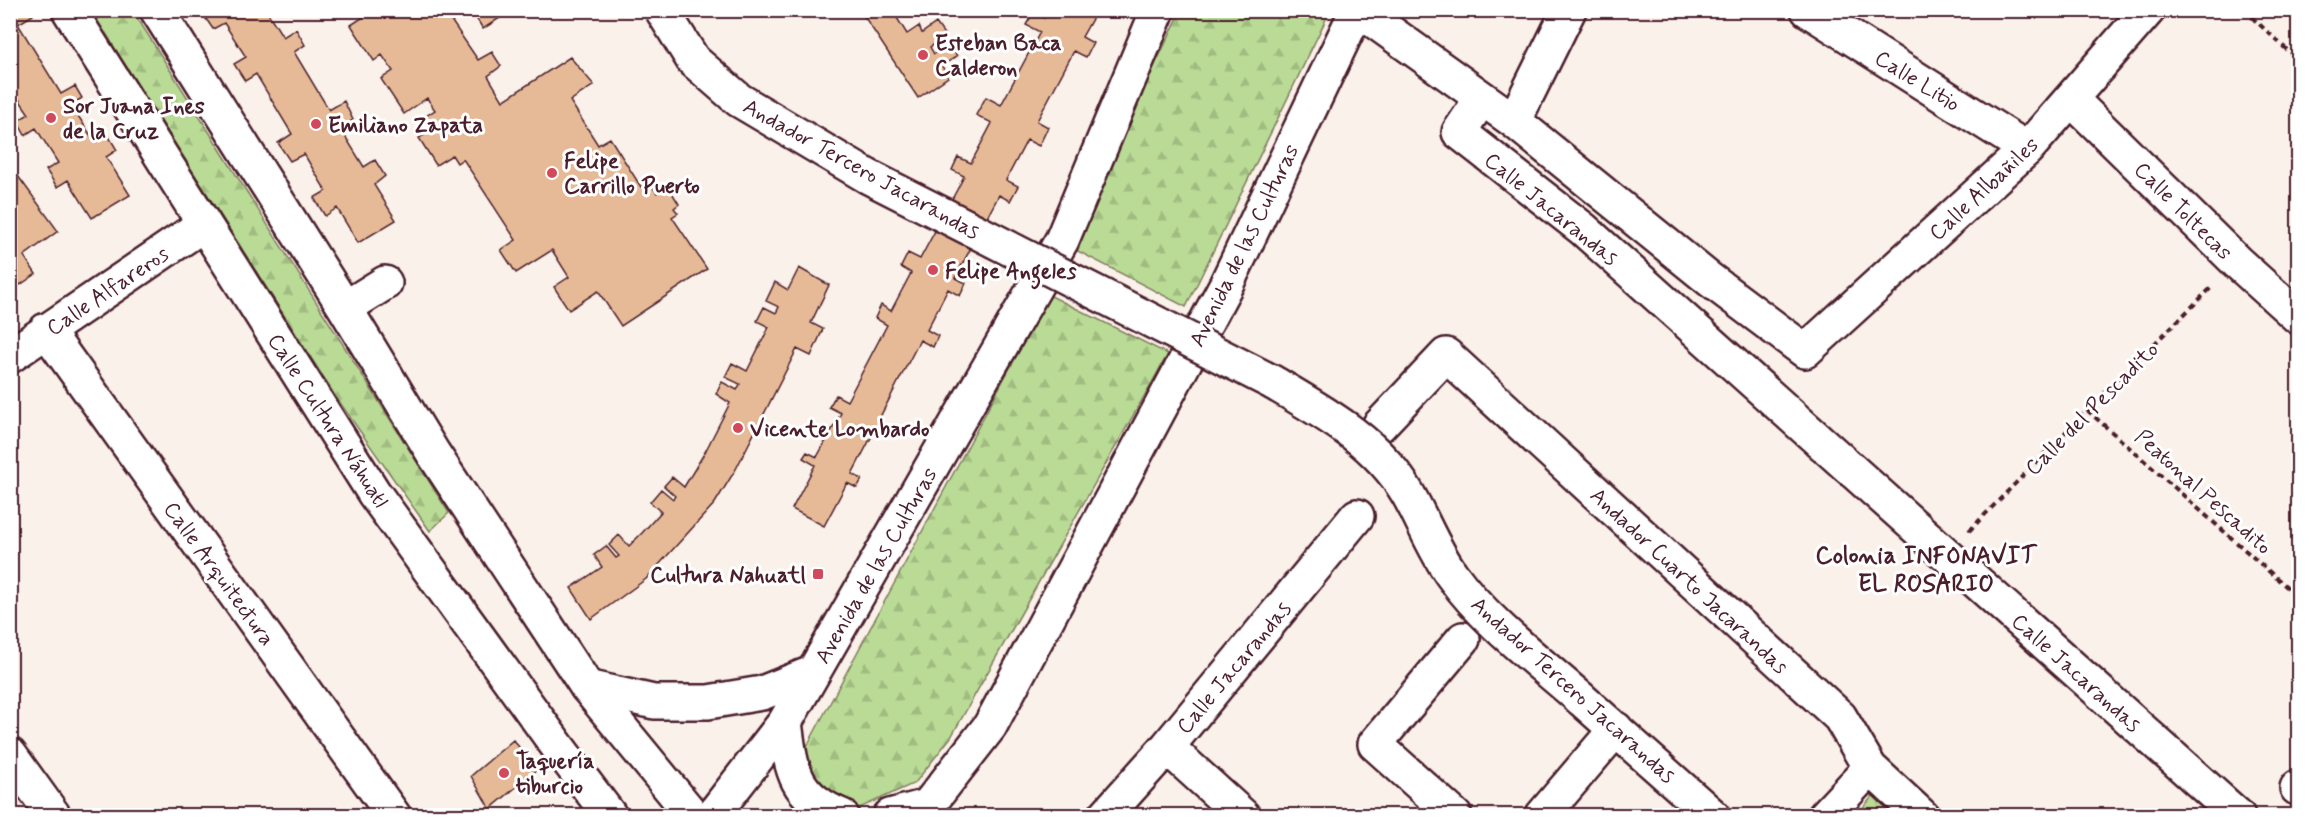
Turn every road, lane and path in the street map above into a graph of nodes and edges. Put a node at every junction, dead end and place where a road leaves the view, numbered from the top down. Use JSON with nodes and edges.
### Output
{"nodes":[{"id":1,"x":69,"y":10,"type":"edge"},
{"id":2,"x":157,"y":10,"type":"edge"},
{"id":3,"x":662,"y":10,"type":"edge"},
{"id":4,"x":1158,"y":10,"type":"edge"},
{"id":5,"x":1358,"y":10,"type":"edge"},
{"id":6,"x":1569,"y":10,"type":"edge"},
{"id":7,"x":1808,"y":10,"type":"edge"},
{"id":8,"x":2148,"y":10,"type":"edge"},
{"id":9,"x":2244,"y":10,"type":"edge"},
{"id":10,"x":2298,"y":60,"type":"edge"},
{"id":11,"x":1482,"y":98,"type":"junction"},
{"id":12,"x":2072,"y":100,"type":"junction"},
{"id":13,"x":1514,"y":121,"type":"junction"},
{"id":14,"x":2027,"y":149,"type":"junction"},
{"id":15,"x":204,"y":224,"type":"junction"},
{"id":16,"x":2237,"y":262,"type":"junction"},
{"id":17,"x":1709,"y":279,"type":"junction"},
{"id":18,"x":385,"y":283,"type":"dead end"},
{"id":19,"x":345,"y":308,"type":"junction"},
{"id":20,"x":1675,"y":312,"type":"junction"},
{"id":21,"x":2298,"y":317,"type":"edge"},
{"id":22,"x":46,"y":330,"type":"junction"},
{"id":23,"x":1805,"y":351,"type":"joint"},
{"id":24,"x":10,"y":356,"type":"edge"},
{"id":25,"x":2087,"y":410,"type":"junction"},
{"id":26,"x":1379,"y":426,"type":"dead end"},
{"id":27,"x":1358,"y":516,"type":"dead end"},
{"id":28,"x":1946,"y":555,"type":"junction"},
{"id":29,"x":2298,"y":597,"type":"edge"},
{"id":30,"x":1463,"y":639,"type":"dead end"},
{"id":31,"x":812,"y":673,"type":"junction"},
{"id":32,"x":587,"y":687,"type":"junction"},
{"id":33,"x":785,"y":722,"type":"junction"},
{"id":34,"x":1616,"y":729,"type":"junction"},
{"id":35,"x":1167,"y":747,"type":"junction"},
{"id":36,"x":10,"y":755,"type":"edge"},
{"id":37,"x":1870,"y":768,"type":"junction"},
{"id":38,"x":1436,"y":810,"type":"edge"},
{"id":39,"x":924,"y":811,"type":"edge"},
{"id":40,"x":54,"y":816,"type":"edge"},
{"id":41,"x":394,"y":816,"type":"edge"},
{"id":42,"x":610,"y":816,"type":"edge"},
{"id":43,"x":693,"y":816,"type":"edge"},
{"id":44,"x":712,"y":816,"type":"edge"},
{"id":45,"x":842,"y":816,"type":"edge"},
{"id":46,"x":890,"y":816,"type":"edge"},
{"id":47,"x":1105,"y":816,"type":"edge"},
{"id":48,"x":1243,"y":816,"type":"edge"},
{"id":49,"x":1542,"y":816,"type":"edge"},
{"id":50,"x":1713,"y":816,"type":"edge"},
{"id":51,"x":1825,"y":816,"type":"edge"},
{"id":52,"x":1922,"y":816,"type":"edge"},
{"id":53,"x":2238,"y":816,"type":"edge"}],
"edges":[{"from":1,"to":15,"type":"street","name":"Calle Cultura Náhuatl"},
{"from":2,"to":19,"type":"street"},
{"from":3,"to":34,"type":"street","name":"Andador Tercero Jacarandas","bridge":true},
{"from":4,"to":31,"type":"street","name":"Avenida de las Culturas"},
{"from":5,"to":11,"type":"street","name":"Calle Jacarandas"},
{"from":5,"to":39,"type":"street","name":"Avenida de las Culturas"},
{"from":6,"to":13,"type":"street"},
{"from":7,"to":14,"type":"street","name":"Calle Litio"},
{"from":8,"to":12,"type":"street","name":"Calle Albañiles"},
{"from":9,"to":10,"type":"path"},
{"from":11,"to":13,"type":"street","name":"Calle Jacarandas"},
{"from":11,"to":20,"type":"street","name":"Calle Jacarandas"},
{"from":12,"to":14,"type":"street","name":"Calle Albañiles"},
{"from":12,"to":16,"type":"street","name":"Calle Toltecas"},
{"from":13,"to":17,"type":"street","name":"Calle Jacarandas"},
{"from":14,"to":23,"type":"street","name":"Calle Albañiles"},
{"from":15,"to":22,"type":"street","name":"Calle Alfareros"},
{"from":15,"to":42,"type":"street","name":"Calle Cultura Náhuatl"},
{"from":16,"to":21,"type":"street","name":"Calle Toltecas"},
{"from":16,"to":25,"type":"path","name":"Calle del Pescadito"},
{"from":17,"to":20,"type":"street"},
{"from":17,"to":23,"type":"street","name":"Calle Jacarandas"},
{"from":18,"to":19,"type":"street"},
{"from":19,"to":32,"type":"street"},
{"from":20,"to":28,"type":"street","name":"Calle Jacarandas"},
{"from":22,"to":24,"type":"street","name":"Calle Alfareros"},
{"from":22,"to":41,"type":"street","name":"Calle Arquitectura"},
{"from":25,"to":28,"type":"path","name":"Calle del Pescadito"},
{"from":25,"to":29,"type":"path","name":"Peatonal Pescadito"},
{"from":26,"to":37,"type":"street","name":"Andador Cuarto Jacarandas"},
{"from":27,"to":35,"type":"street","name":"Calle Jacarandas"},
{"from":28,"to":53,"type":"street","name":"Calle Jacarandas"},
{"from":30,"to":38,"type":"street"},
{"from":31,"to":32,"type":"street"},
{"from":31,"to":33,"type":"street","name":"Avenida de las Culturas"},
{"from":32,"to":43,"type":"street"},
{"from":33,"to":44,"type":"street","name":"Avenida de las Culturas"},
{"from":33,"to":45,"type":"street"},
{"from":34,"to":49,"type":"street"},
{"from":34,"to":50,"type":"street","name":"Andador Tercero Jacarandas"},
{"from":35,"to":47,"type":"street","name":"Calle Jacarandas"},
{"from":35,"to":48,"type":"street"},
{"from":36,"to":40,"type":"street"},
{"from":37,"to":51,"type":"street"},
{"from":37,"to":52,"type":"street","name":"Andador Cuarto Jacarandas"},
{"from":39,"to":46,"type":"street"}]}
